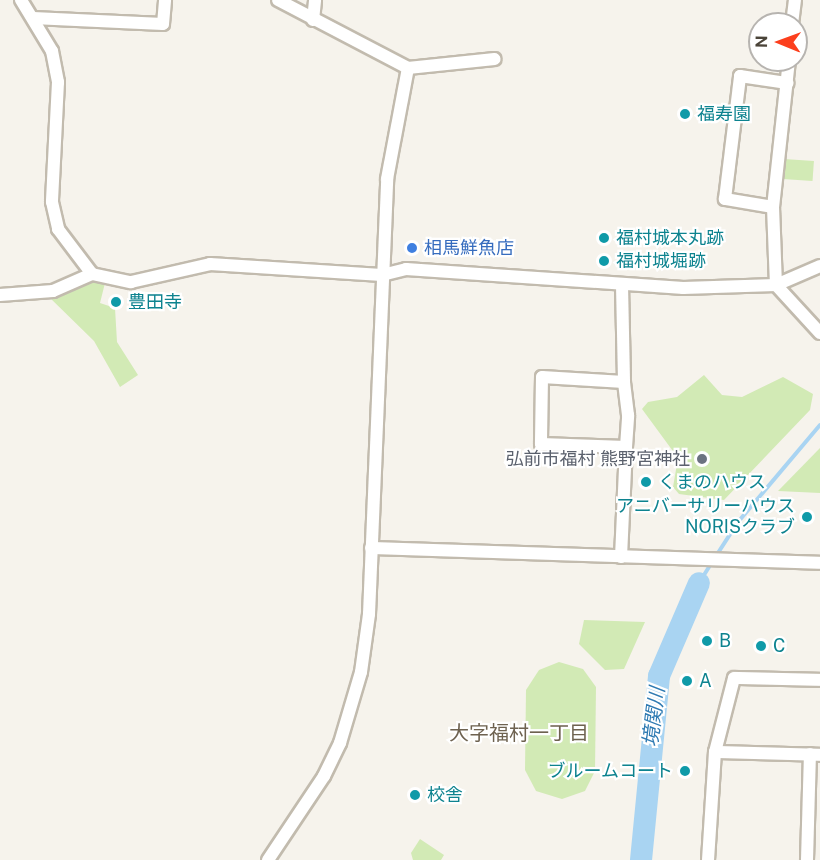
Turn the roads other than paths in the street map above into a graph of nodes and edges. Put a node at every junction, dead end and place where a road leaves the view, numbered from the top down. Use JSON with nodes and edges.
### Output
{"nodes":[{"id":1,"x":21,"y":0,"type":"edge"},
{"id":2,"x":165,"y":0,"type":"edge"},
{"id":3,"x":278,"y":0,"type":"edge"},
{"id":4,"x":315,"y":0,"type":"edge"},
{"id":5,"x":33,"y":18,"type":"junction"},
{"id":6,"x":313,"y":20,"type":"junction"},
{"id":7,"x":495,"y":59,"type":"dead end"},
{"id":8,"x":408,"y":68,"type":"junction"},
{"id":9,"x":788,"y":72,"type":"edge"},
{"id":10,"x":787,"y":83,"type":"junction"},
{"id":11,"x":773,"y":207,"type":"junction"},
{"id":12,"x":820,"y":266,"type":"edge"},
{"id":13,"x":92,"y":274,"type":"junction"},
{"id":14,"x":382,"y":275,"type":"junction"},
{"id":15,"x":622,"y":285,"type":"junction"},
{"id":16,"x":776,"y":285,"type":"junction"},
{"id":17,"x":0,"y":295,"type":"edge"},
{"id":18,"x":820,"y":333,"type":"edge"},
{"id":19,"x":624,"y":382,"type":"junction"},
{"id":20,"x":626,"y":447,"type":"junction"},
{"id":21,"x":371,"y":548,"type":"junction"},
{"id":22,"x":621,"y":556,"type":"junction"},
{"id":23,"x":820,"y":563,"type":"edge"},
{"id":24,"x":820,"y":680,"type":"edge"},
{"id":25,"x":715,"y":753,"type":"junction"},
{"id":26,"x":815,"y":755,"type":"edge"},
{"id":27,"x":268,"y":860,"type":"edge"},
{"id":28,"x":708,"y":860,"type":"edge"},
{"id":29,"x":807,"y":860,"type":"edge"}],
"edges":[{"from":1,"to":5,"type":"street"},
{"from":2,"to":5,"type":"street"},
{"from":3,"to":6,"type":"street"},
{"from":4,"to":6,"type":"street"},
{"from":5,"to":13,"type":"street"},
{"from":6,"to":8,"type":"street"},
{"from":7,"to":8,"type":"street"},
{"from":8,"to":14,"type":"street"},
{"from":9,"to":10,"type":"street"},
{"from":10,"to":11,"type":"street"},
{"from":10,"to":11,"type":"street"},
{"from":11,"to":16,"type":"street"},
{"from":12,"to":16,"type":"street"},
{"from":13,"to":14,"type":"street"},
{"from":13,"to":17,"type":"street"},
{"from":14,"to":15,"type":"street"},
{"from":14,"to":21,"type":"street"},
{"from":15,"to":16,"type":"street"},
{"from":15,"to":19,"type":"street"},
{"from":16,"to":18,"type":"street"},
{"from":19,"to":20,"type":"street"},
{"from":19,"to":20,"type":"street"},
{"from":20,"to":22,"type":"street"},
{"from":21,"to":22,"type":"street"},
{"from":21,"to":27,"type":"street"},
{"from":22,"to":23,"type":"street"},
{"from":24,"to":25,"type":"street"},
{"from":25,"to":26,"type":"street"},
{"from":25,"to":28,"type":"street"},
{"from":26,"to":29,"type":"street"}]}
